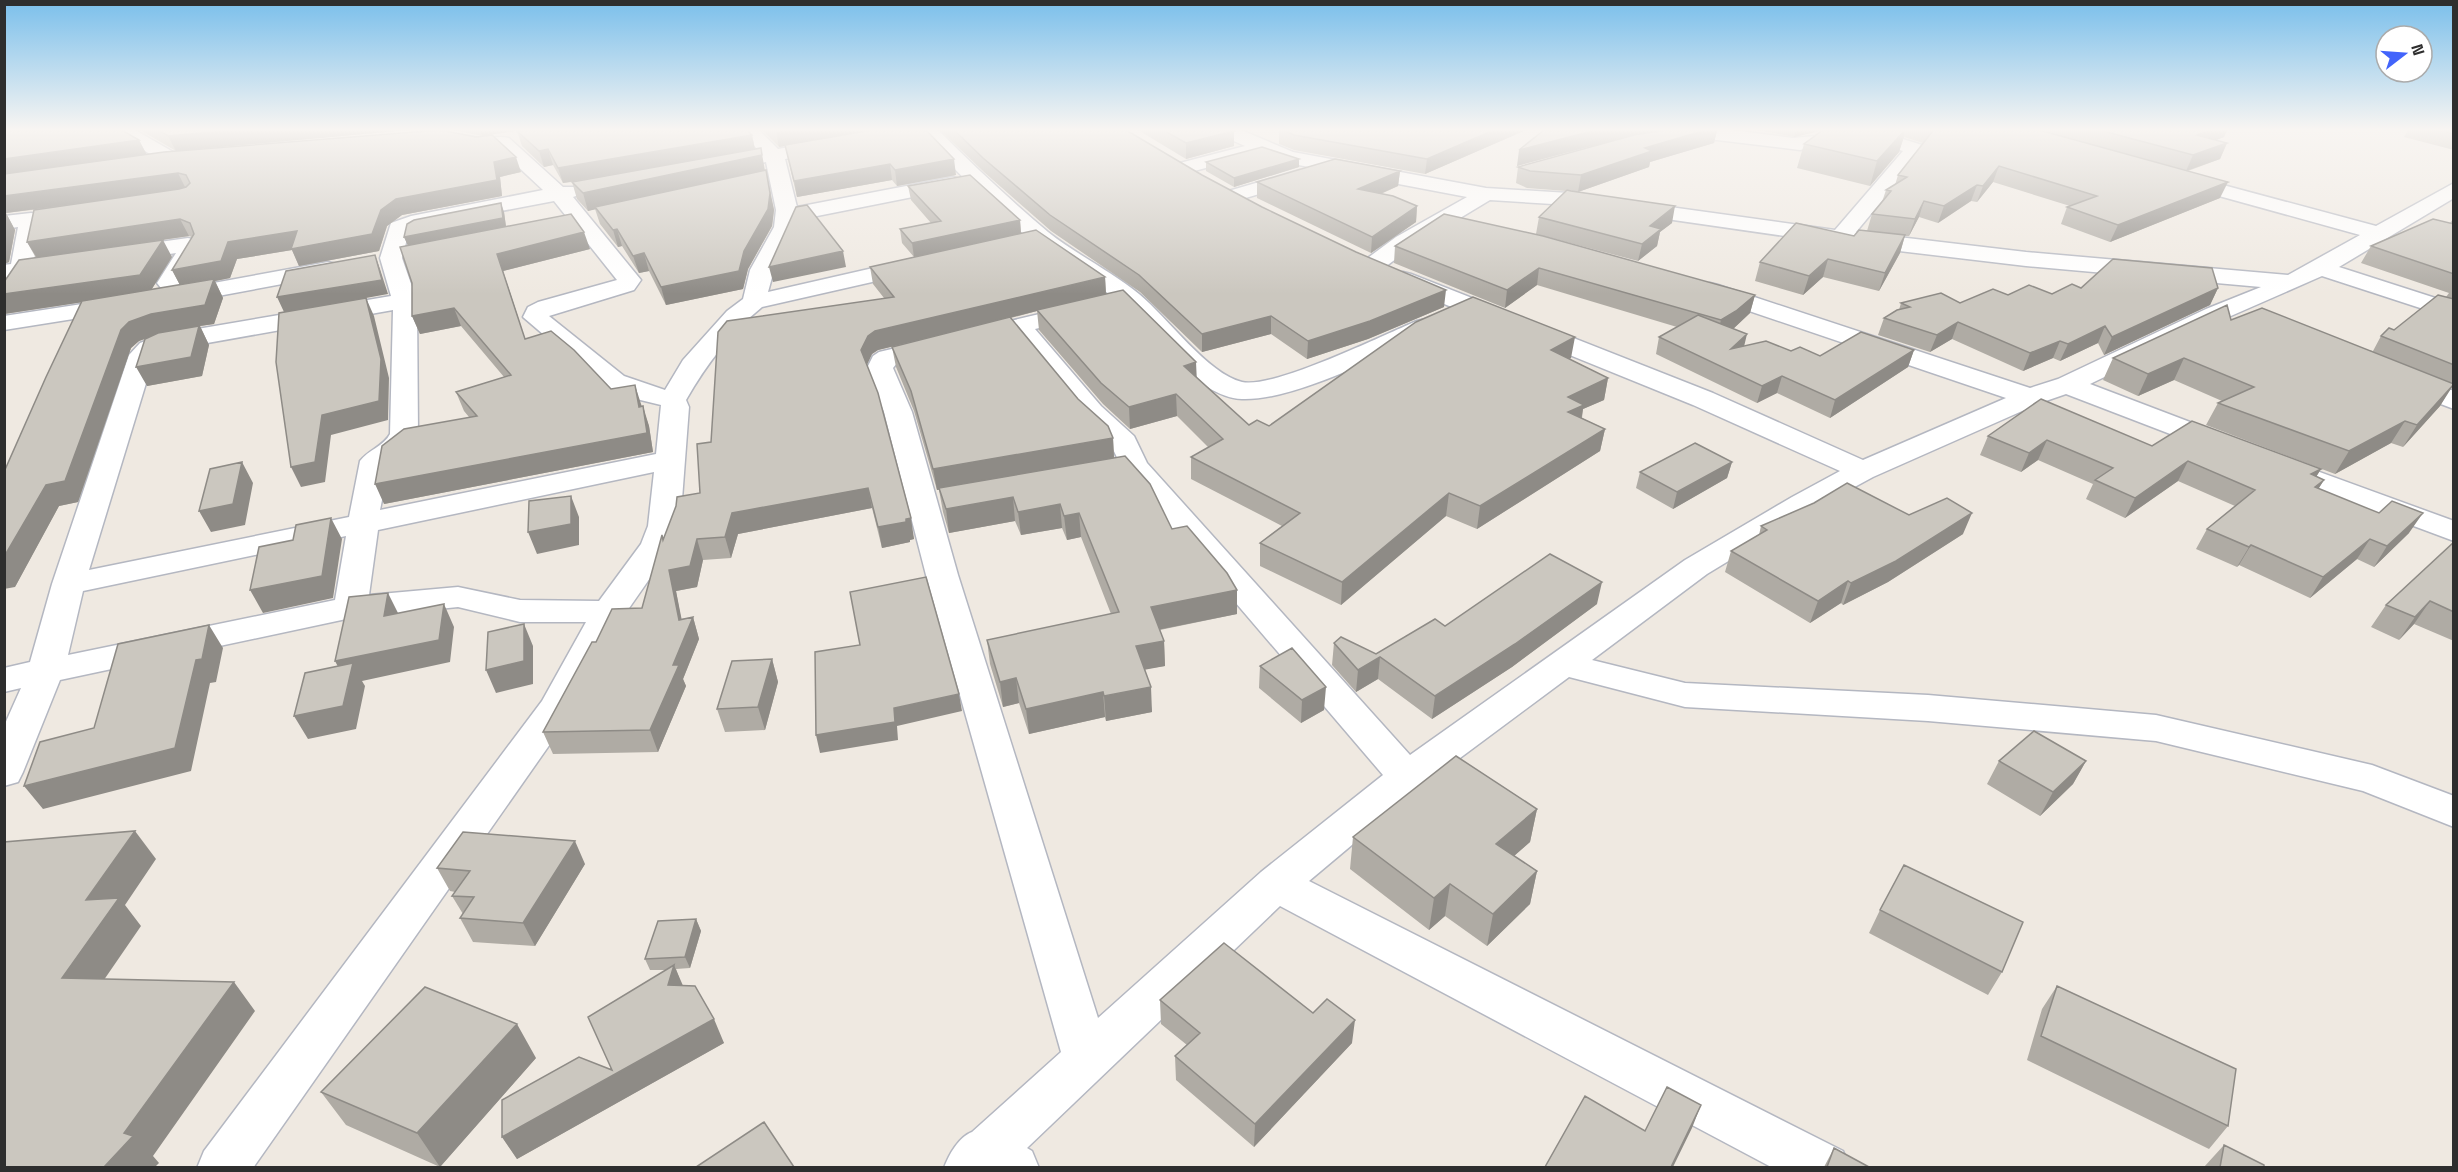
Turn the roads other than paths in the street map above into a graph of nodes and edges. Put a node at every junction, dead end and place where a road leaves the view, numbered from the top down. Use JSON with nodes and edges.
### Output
{"nodes":[{"id":1,"x":551,"y":185,"type":"edge"},
{"id":2,"x":775,"y":185,"type":"edge"},
{"id":3,"x":947,"y":185,"type":"edge"},
{"id":4,"x":981,"y":185,"type":"edge"},
{"id":5,"x":1212,"y":185,"type":"edge"},
{"id":6,"x":1270,"y":185,"type":"edge"},
{"id":7,"x":1435,"y":185,"type":"edge"},
{"id":8,"x":1492,"y":185,"type":"edge"},
{"id":9,"x":1885,"y":185,"type":"edge"},
{"id":10,"x":2212,"y":185,"type":"edge"},
{"id":11,"x":592,"y":187,"type":"edge"},
{"id":12,"x":2454,"y":189,"type":"edge"},
{"id":13,"x":1477,"y":191,"type":"junction"},
{"id":14,"x":558,"y":193,"type":"junction"},
{"id":15,"x":1232,"y":196,"type":"junction"},
{"id":16,"x":1265,"y":213,"type":"edge"},
{"id":17,"x":53,"y":216,"type":"edge"},
{"id":18,"x":786,"y":216,"type":"junction"},
{"id":19,"x":31,"y":219,"type":"junction"},
{"id":20,"x":1438,"y":221,"type":"junction"},
{"id":21,"x":4,"y":223,"type":"edge"},
{"id":22,"x":2388,"y":226,"type":"junction"},
{"id":23,"x":1470,"y":228,"type":"edge"},
{"id":24,"x":2432,"y":229,"type":"edge"},
{"id":25,"x":1840,"y":237,"type":"junction"},
{"id":26,"x":402,"y":256,"type":"junction"},
{"id":27,"x":941,"y":259,"type":"edge"},
{"id":28,"x":368,"y":262,"type":"edge"},
{"id":29,"x":345,"y":266,"type":"edge"},
{"id":30,"x":13,"y":271,"type":"edge"},
{"id":31,"x":2306,"y":275,"type":"junction"},
{"id":32,"x":1694,"y":286,"type":"edge"},
{"id":33,"x":4,"y":295,"type":"edge"},
{"id":34,"x":1130,"y":299,"type":"junction"},
{"id":35,"x":405,"y":301,"type":"junction"},
{"id":36,"x":137,"y":303,"type":"edge"},
{"id":37,"x":754,"y":303,"type":"junction"},
{"id":38,"x":1472,"y":306,"type":"junction"},
{"id":39,"x":2229,"y":308,"type":"junction"},
{"id":40,"x":2454,"y":312,"type":"edge"},
{"id":41,"x":2261,"y":321,"type":"edge"},
{"id":42,"x":4,"y":324,"type":"edge"},
{"id":43,"x":1020,"y":327,"type":"junction"},
{"id":44,"x":2379,"y":370,"type":"edge"},
{"id":45,"x":2067,"y":385,"type":"junction"},
{"id":46,"x":2030,"y":398,"type":"junction"},
{"id":47,"x":672,"y":399,"type":"junction"},
{"id":48,"x":2454,"y":401,"type":"edge"},
{"id":49,"x":670,"y":460,"type":"junction"},
{"id":50,"x":1863,"y":471,"type":"junction"},
{"id":51,"x":363,"y":522,"type":"junction"},
{"id":52,"x":2454,"y":532,"type":"edge"},
{"id":53,"x":69,"y":584,"type":"junction"},
{"id":54,"x":351,"y":607,"type":"junction"},
{"id":55,"x":609,"y":612,"type":"junction"},
{"id":56,"x":1563,"y":664,"type":"junction"},
{"id":57,"x":46,"y":671,"type":"junction"},
{"id":58,"x":4,"y":680,"type":"edge"},
{"id":59,"x":4,"y":772,"type":"edge"},
{"id":60,"x":1407,"y":777,"type":"junction"},
{"id":61,"x":2454,"y":812,"type":"edge"},
{"id":62,"x":1276,"y":885,"type":"junction"},
{"id":63,"x":1087,"y":1059,"type":"junction"},
{"id":64,"x":989,"y":1162,"type":"edge"},
{"id":65,"x":222,"y":1167,"type":"edge"},
{"id":66,"x":1825,"y":1167,"type":"edge"}],
"edges":[{"from":1,"to":14,"type":"street"},
{"from":2,"to":18,"type":"street"},
{"from":3,"to":18,"type":"street"},
{"from":4,"to":34,"type":"street"},
{"from":5,"to":15,"type":"street"},
{"from":6,"to":15,"type":"street"},
{"from":7,"to":13,"type":"street"},
{"from":8,"to":13,"type":"street"},
{"from":9,"to":25,"type":"street"},
{"from":10,"to":22,"type":"street"},
{"from":11,"to":14,"type":"street"},
{"from":12,"to":22,"type":"street"},
{"from":13,"to":20,"type":"street"},
{"from":13,"to":25,"type":"street"},
{"from":14,"to":26,"type":"street"},
{"from":14,"to":47,"type":"street"},
{"from":15,"to":16,"type":"street"},
{"from":17,"to":19,"type":"street"},
{"from":18,"to":37,"type":"street"},
{"from":19,"to":21,"type":"street"},
{"from":19,"to":30,"type":"street"},
{"from":20,"to":23,"type":"street"},
{"from":20,"to":38,"type":"street"},
{"from":22,"to":24,"type":"street"},
{"from":22,"to":31,"type":"street"},
{"from":25,"to":31,"type":"street"},
{"from":26,"to":28,"type":"street"},
{"from":26,"to":35,"type":"street"},
{"from":27,"to":37,"type":"street"},
{"from":29,"to":30,"type":"street"},
{"from":30,"to":33,"type":"street"},
{"from":31,"to":39,"type":"street"},
{"from":31,"to":40,"type":"street"},
{"from":32,"to":46,"type":"street"},
{"from":34,"to":38,"type":"street"},
{"from":34,"to":43,"type":"street"},
{"from":35,"to":51,"type":"street"},
{"from":35,"to":53,"type":"street"},
{"from":36,"to":42,"type":"street"},
{"from":37,"to":47,"type":"street"},
{"from":38,"to":50,"type":"street"},
{"from":39,"to":41,"type":"street"},
{"from":39,"to":45,"type":"street"},
{"from":43,"to":60,"type":"street"},
{"from":43,"to":63,"type":"street"},
{"from":44,"to":48,"type":"street"},
{"from":45,"to":46,"type":"street"},
{"from":45,"to":52,"type":"street"},
{"from":46,"to":50,"type":"street"},
{"from":47,"to":49,"type":"street"},
{"from":49,"to":51,"type":"street"},
{"from":49,"to":55,"type":"street"},
{"from":50,"to":56,"type":"street"},
{"from":51,"to":53,"type":"street"},
{"from":51,"to":54,"type":"street"},
{"from":53,"to":57,"type":"street"},
{"from":54,"to":55,"type":"street"},
{"from":54,"to":57,"type":"street"},
{"from":55,"to":65,"type":"street"},
{"from":56,"to":60,"type":"street"},
{"from":56,"to":61,"type":"street"},
{"from":57,"to":58,"type":"street"},
{"from":57,"to":59,"type":"street"},
{"from":60,"to":62,"type":"street"},
{"from":62,"to":63,"type":"street"},
{"from":62,"to":66,"type":"street"},
{"from":63,"to":64,"type":"street"}]}
